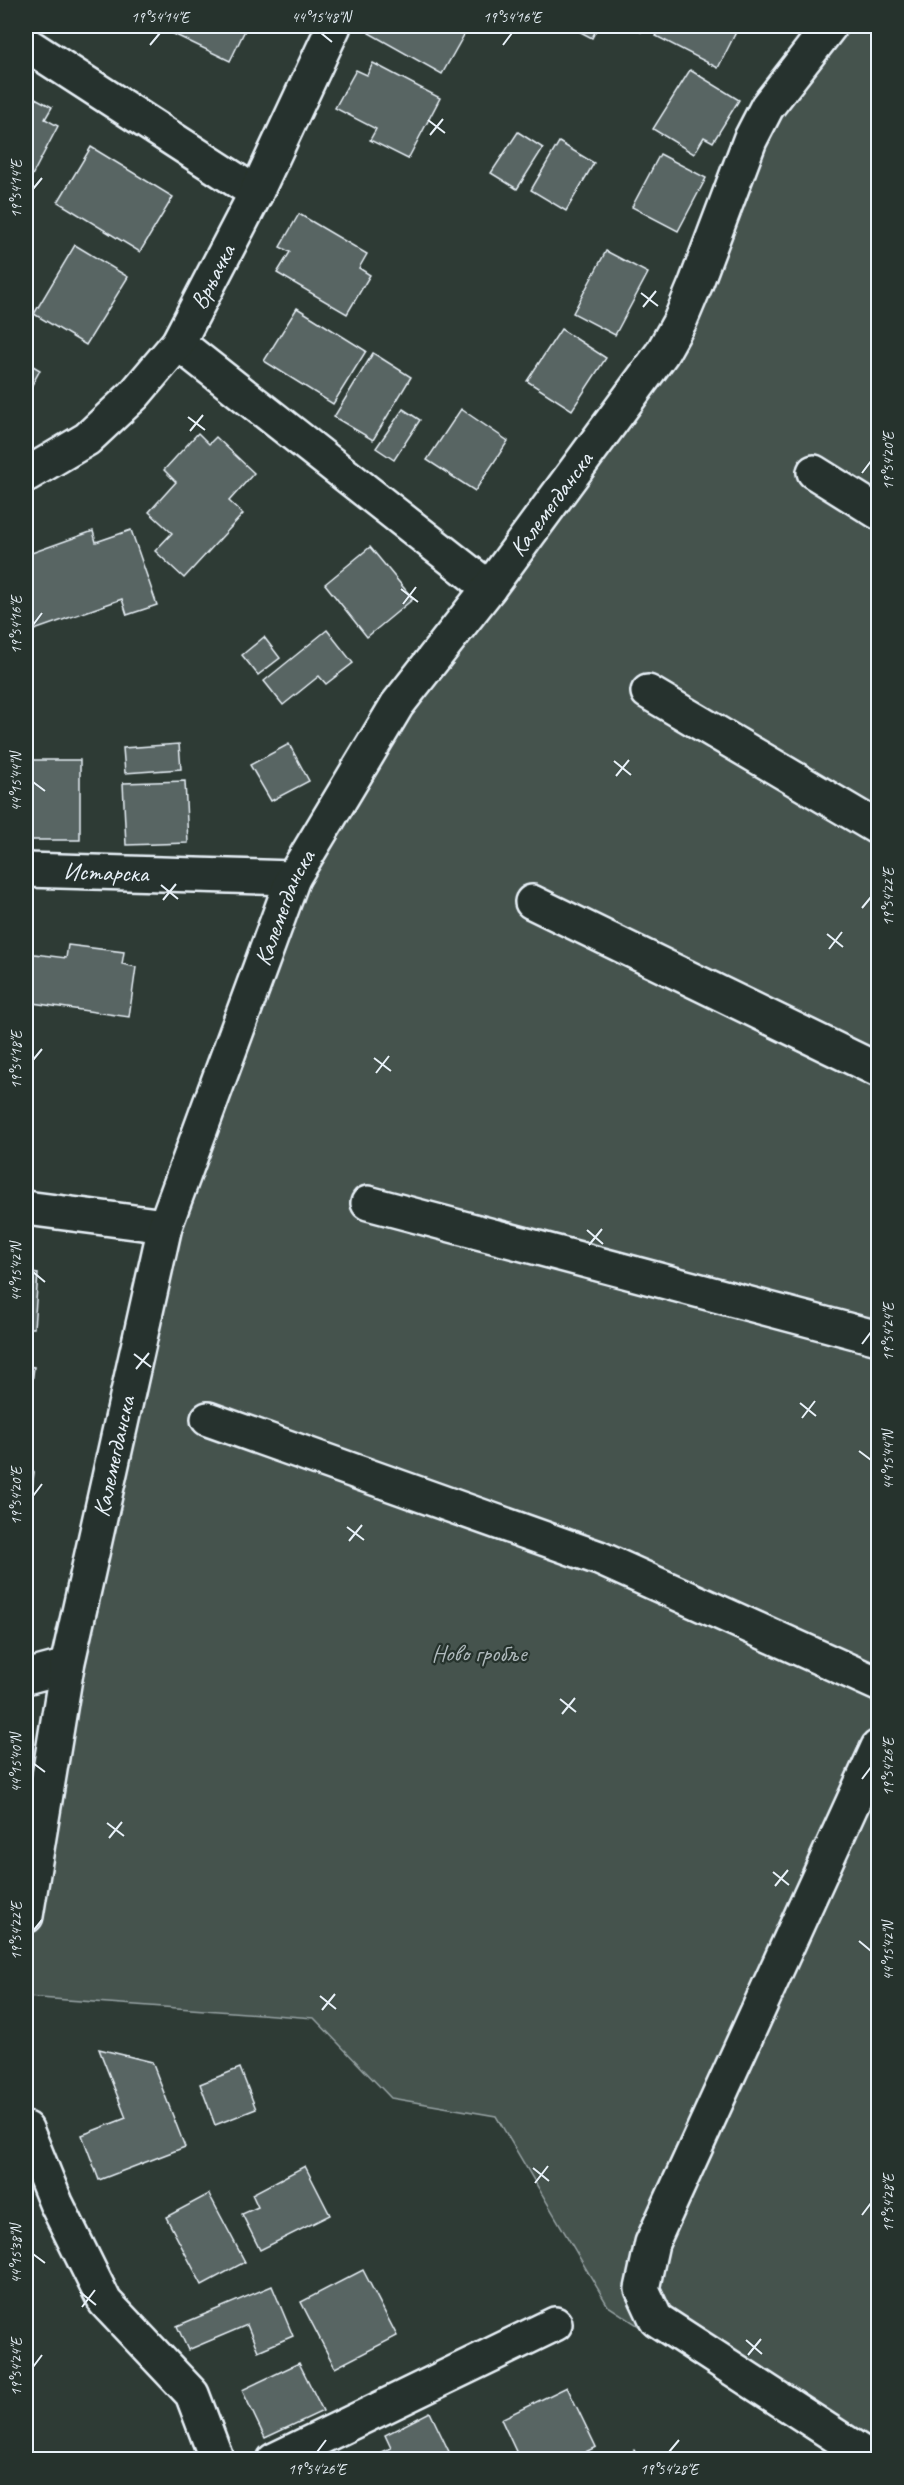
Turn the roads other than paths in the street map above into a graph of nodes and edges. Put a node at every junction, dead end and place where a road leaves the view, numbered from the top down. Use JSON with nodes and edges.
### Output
{"nodes":[{"id":1,"x":334,"y":26,"type":"edge"},
{"id":2,"x":830,"y":26,"type":"edge"},
{"id":3,"x":26,"y":44,"type":"edge"},
{"id":4,"x":256,"y":193,"type":"junction"},
{"id":5,"x":178,"y":343,"type":"junction"},
{"id":6,"x":814,"y":472,"type":"dead end"},
{"id":7,"x":26,"y":475,"type":"edge"},
{"id":8,"x":879,"y":512,"type":"edge"},
{"id":9,"x":489,"y":588,"type":"junction"},
{"id":10,"x":648,"y":692,"type":"dead end"},
{"id":11,"x":879,"y":828,"type":"edge"},
{"id":12,"x":26,"y":870,"type":"edge"},
{"id":13,"x":293,"y":878,"type":"junction"},
{"id":14,"x":532,"y":902,"type":"dead end"},
{"id":15,"x":879,"y":1070,"type":"edge"},
{"id":16,"x":368,"y":1203,"type":"dead end"},
{"id":17,"x":26,"y":1208,"type":"edge"},
{"id":18,"x":165,"y":1226,"type":"junction"},
{"id":19,"x":879,"y":1338,"type":"edge"},
{"id":20,"x":207,"y":1419,"type":"dead end"},
{"id":21,"x":67,"y":1666,"type":"junction"},
{"id":22,"x":26,"y":1677,"type":"edge"},
{"id":23,"x":879,"y":1684,"type":"edge"},
{"id":24,"x":879,"y":1747,"type":"edge"},
{"id":25,"x":26,"y":1916,"type":"edge"},
{"id":26,"x":26,"y":2129,"type":"edge"},
{"id":27,"x":555,"y":2324,"type":"dead end"},
{"id":28,"x":217,"y":2460,"type":"edge"},
{"id":29,"x":274,"y":2460,"type":"edge"},
{"id":30,"x":873,"y":2460,"type":"edge"}],
"edges":[{"from":1,"to":4,"type":"street","name":"Врњачка"},
{"from":2,"to":9,"type":"street","name":"Калемегданска"},
{"from":3,"to":4,"type":"street"},
{"from":4,"to":5,"type":"street","name":"Врњачка"},
{"from":5,"to":7,"type":"street","name":"Врњачка"},
{"from":5,"to":9,"type":"street"},
{"from":6,"to":8,"type":"street"},
{"from":9,"to":13,"type":"street","name":"Калемегданска"},
{"from":10,"to":11,"type":"street"},
{"from":12,"to":13,"type":"street","name":"Истарска"},
{"from":13,"to":18,"type":"street","name":"Калемегданска"},
{"from":14,"to":15,"type":"street"},
{"from":16,"to":19,"type":"street"},
{"from":17,"to":18,"type":"street"},
{"from":18,"to":21,"type":"street","name":"Калемегданска"},
{"from":20,"to":23,"type":"street"},
{"from":21,"to":22,"type":"street"},
{"from":21,"to":25,"type":"street","name":"Калемегданска"},
{"from":24,"to":30,"type":"street"},
{"from":26,"to":28,"type":"street"},
{"from":27,"to":29,"type":"street"}]}
